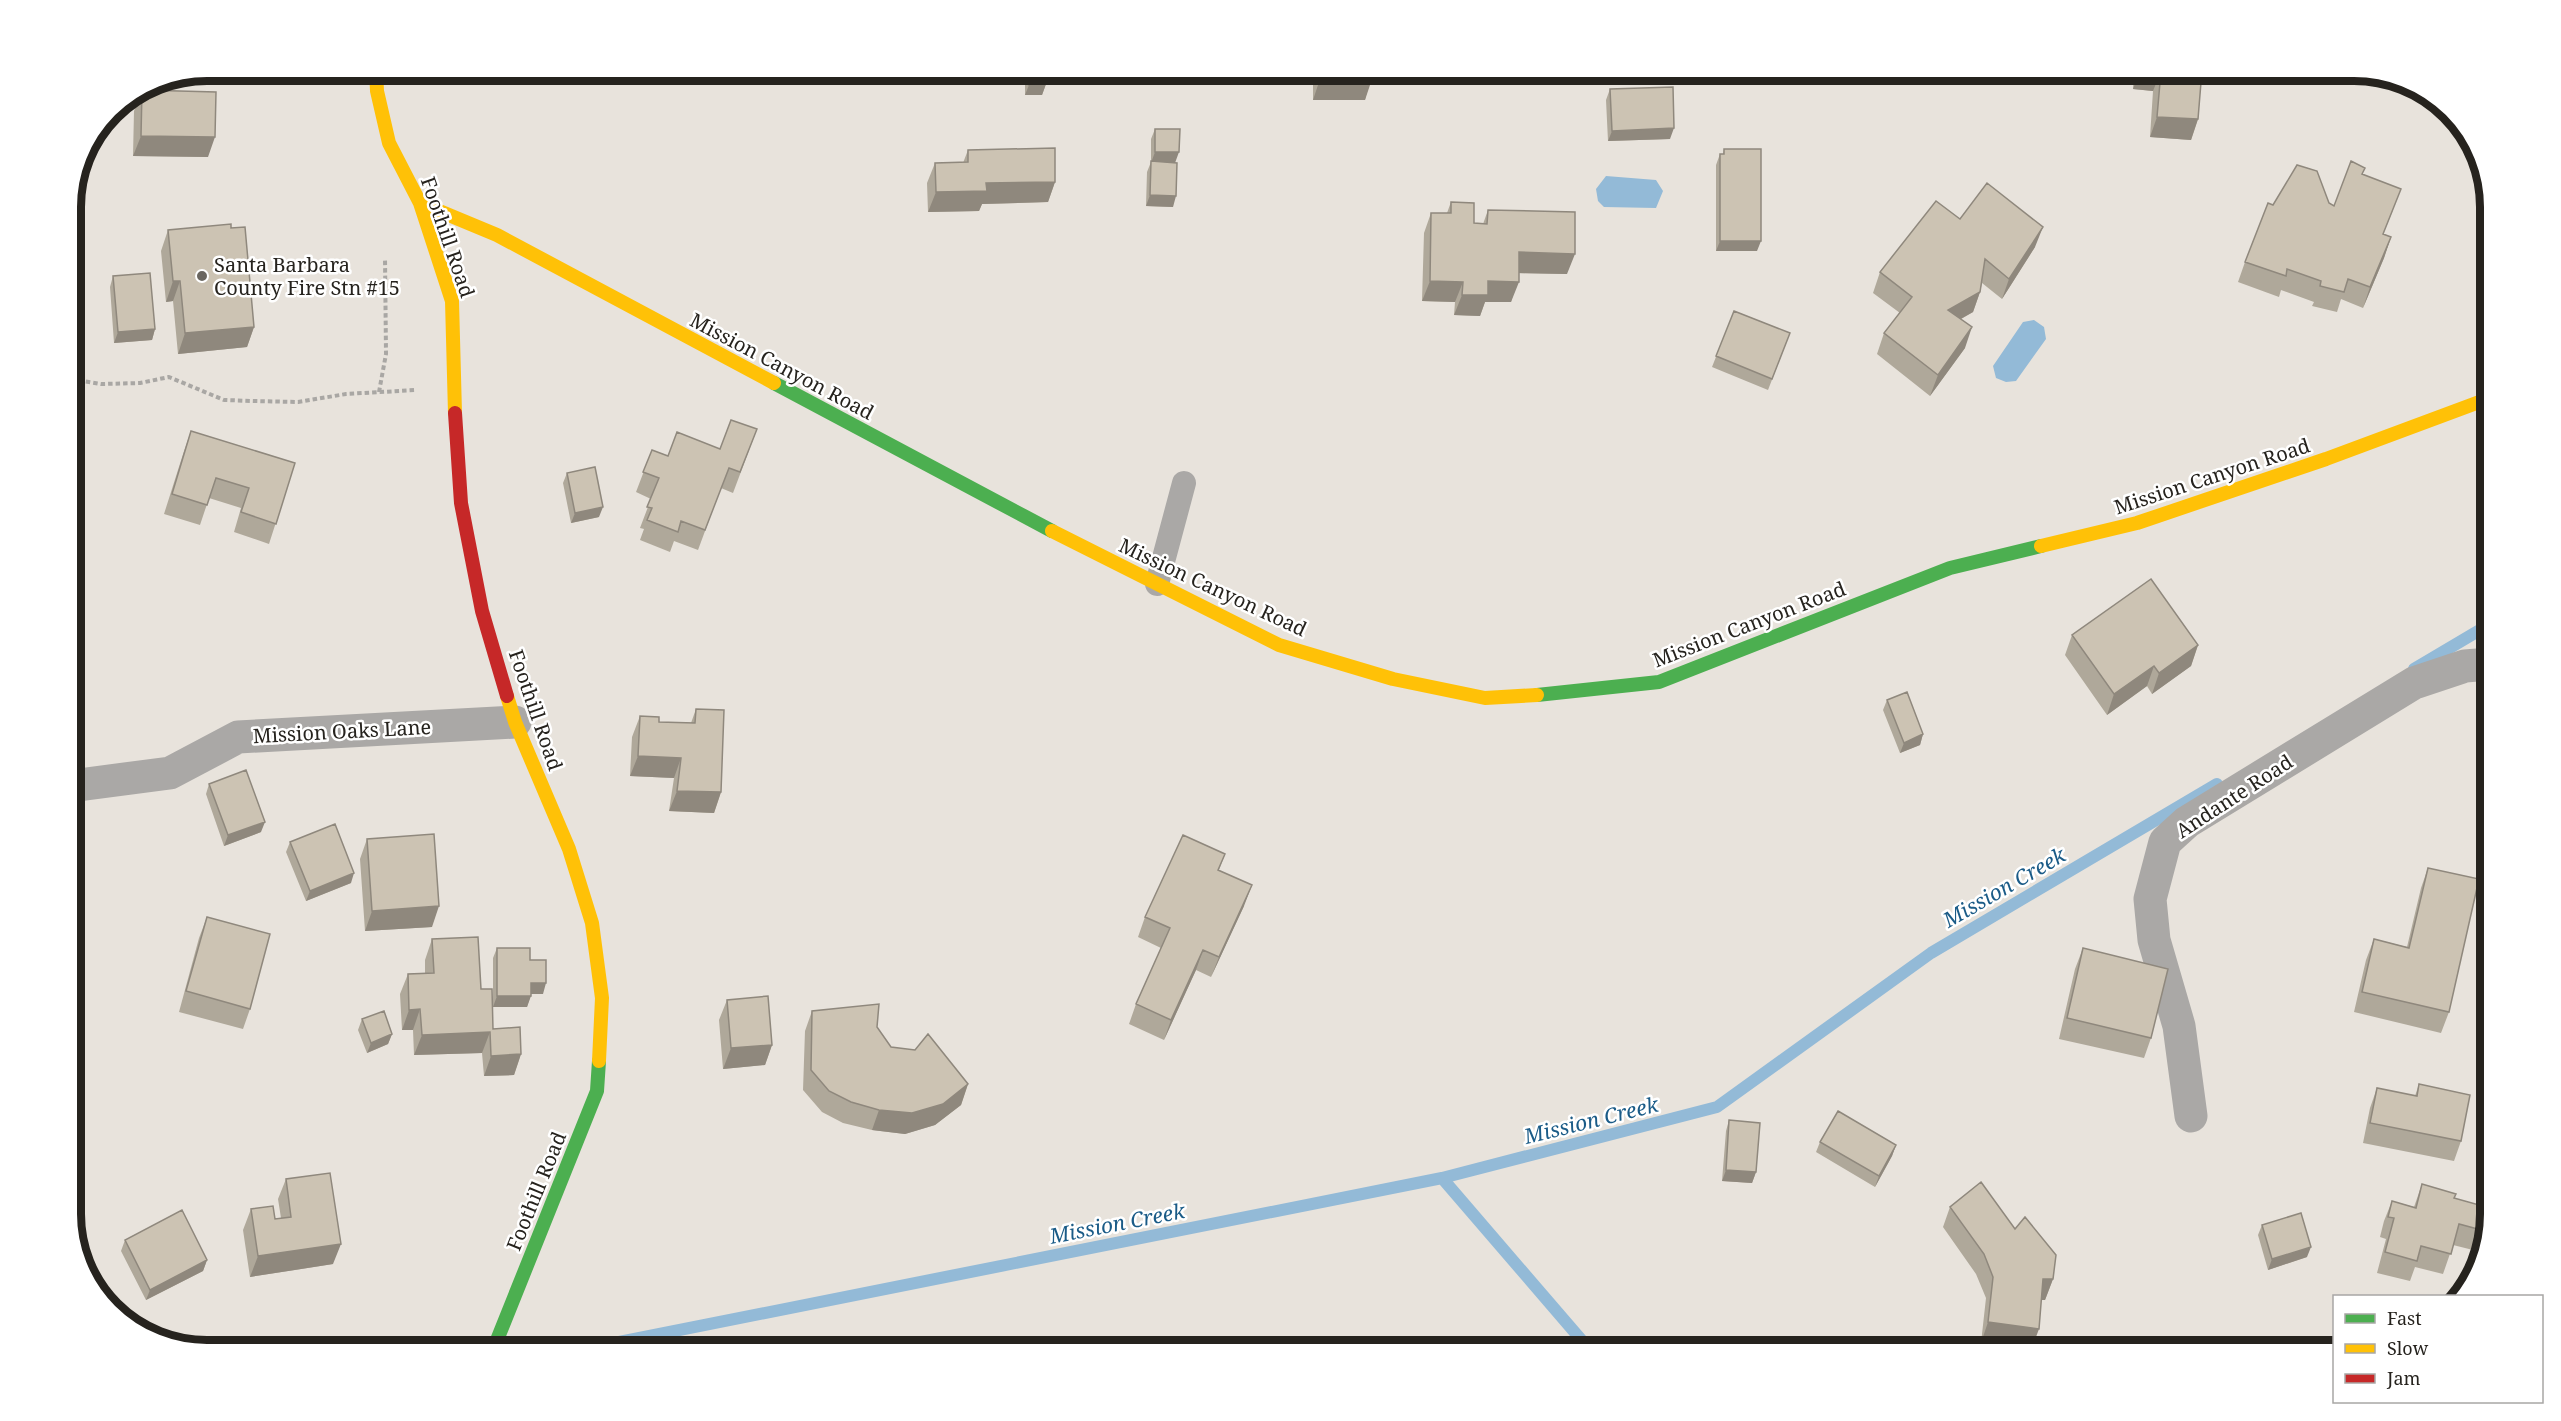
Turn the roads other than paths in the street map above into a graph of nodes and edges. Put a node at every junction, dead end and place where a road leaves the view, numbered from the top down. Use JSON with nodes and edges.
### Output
{"nodes":[{"id":1,"x":376,"y":81,"type":"edge"},
{"id":2,"x":420,"y":203,"type":"junction"},
{"id":3,"x":2480,"y":402,"type":"edge"},
{"id":4,"x":1184,"y":483,"type":"dead end"},
{"id":5,"x":1157,"y":584,"type":"junction"},
{"id":6,"x":2480,"y":665,"type":"edge"},
{"id":7,"x":515,"y":722,"type":"junction"},
{"id":8,"x":81,"y":785,"type":"edge"},
{"id":9,"x":2191,"y":1116,"type":"dead end"},
{"id":10,"x":497,"y":1340,"type":"edge"}],
"edges":[{"from":1,"to":2,"type":"street","name":"Foothill Road"},
{"from":2,"to":5,"type":"street","name":"Mission Canyon Road"},
{"from":2,"to":7,"type":"street","name":"Foothill Road"},
{"from":3,"to":5,"type":"street","name":"Mission Canyon Road"},
{"from":4,"to":5,"type":"lane"},
{"from":6,"to":9,"type":"street","name":"Andante Road"},
{"from":7,"to":8,"type":"street","name":"Mission Oaks Lane"},
{"from":7,"to":10,"type":"street","name":"Foothill Road"}]}
